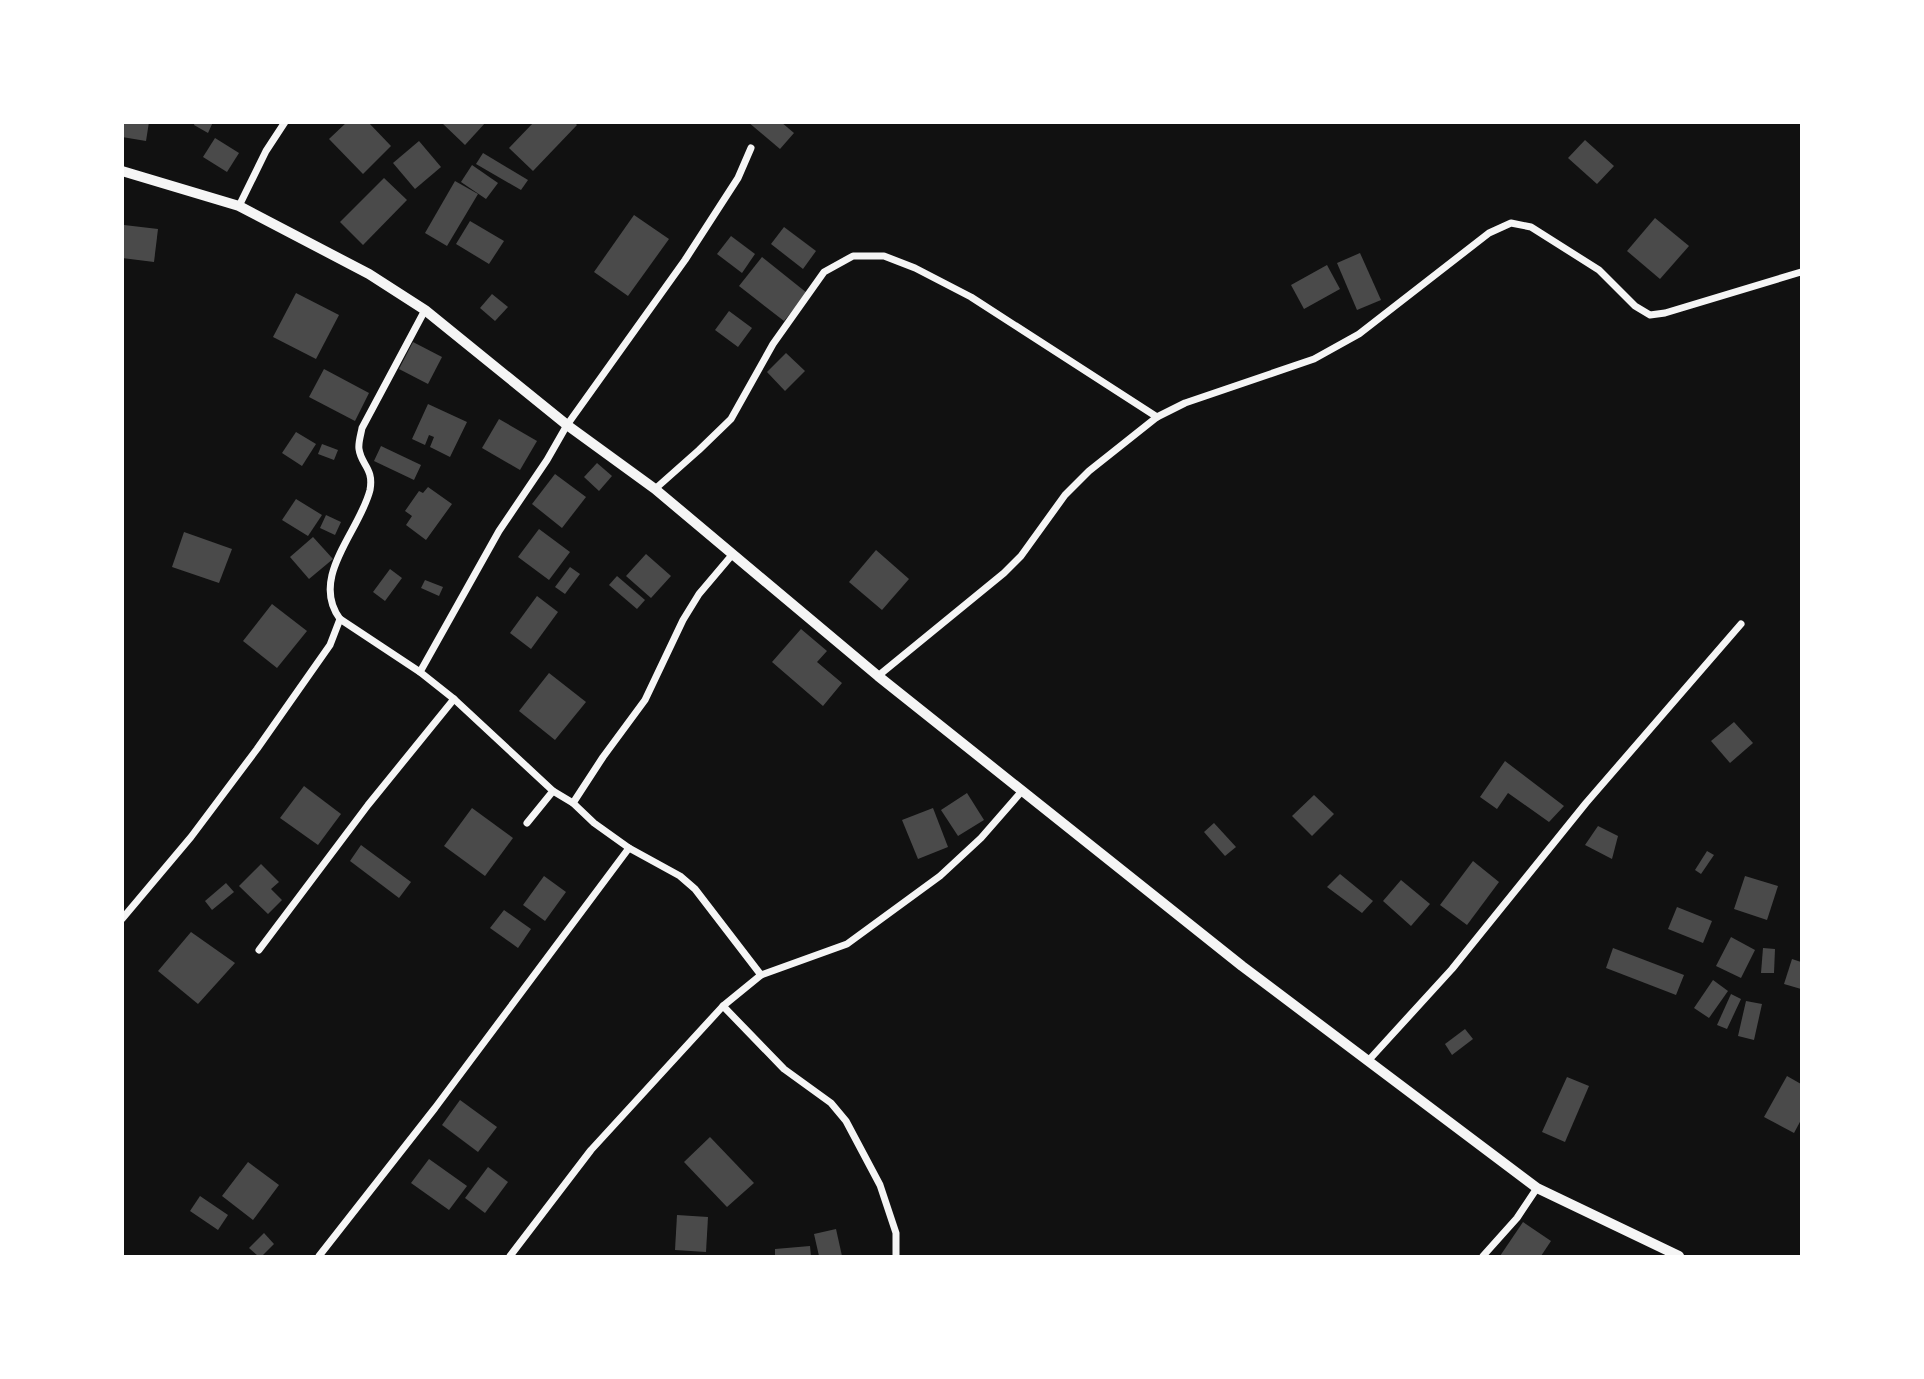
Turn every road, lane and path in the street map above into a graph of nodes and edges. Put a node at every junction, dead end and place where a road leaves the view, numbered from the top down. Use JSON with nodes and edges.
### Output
{"nodes":[{"id":1,"x":285,"y":122,"type":"edge"},
{"id":2,"x":751,"y":148,"type":"dead end"},
{"id":3,"x":122,"y":171,"type":"edge"},
{"id":4,"x":239,"y":206,"type":"junction"},
{"id":5,"x":1801,"y":272,"type":"edge"},
{"id":6,"x":425,"y":310,"type":"junction"},
{"id":7,"x":1157,"y":417,"type":"junction"},
{"id":8,"x":567,"y":425,"type":"junction"},
{"id":9,"x":655,"y":489,"type":"junction"},
{"id":10,"x":732,"y":555,"type":"junction"},
{"id":11,"x":340,"y":619,"type":"junction"},
{"id":12,"x":1741,"y":624,"type":"dead end"},
{"id":13,"x":420,"y":671,"type":"junction"},
{"id":14,"x":878,"y":676,"type":"junction"},
{"id":15,"x":454,"y":699,"type":"junction"},
{"id":16,"x":553,"y":791,"type":"junction"},
{"id":17,"x":1022,"y":791,"type":"junction"},
{"id":18,"x":573,"y":803,"type":"junction"},
{"id":19,"x":527,"y":823,"type":"dead end"},
{"id":20,"x":629,"y":848,"type":"junction"},
{"id":21,"x":122,"y":919,"type":"edge"},
{"id":22,"x":258,"y":950,"type":"dead end"},
{"id":23,"x":761,"y":975,"type":"junction"},
{"id":24,"x":723,"y":1006,"type":"junction"},
{"id":25,"x":1368,"y":1061,"type":"junction"},
{"id":26,"x":1537,"y":1188,"type":"junction"},
{"id":27,"x":319,"y":1256,"type":"edge"},
{"id":28,"x":510,"y":1256,"type":"edge"},
{"id":29,"x":896,"y":1256,"type":"edge"},
{"id":30,"x":1485,"y":1256,"type":"edge"},
{"id":31,"x":1679,"y":1256,"type":"edge"}],
"edges":[{"from":1,"to":4,"type":"street"},
{"from":2,"to":8,"type":"street"},
{"from":3,"to":4,"type":"street"},
{"from":4,"to":6,"type":"street"},
{"from":5,"to":7,"type":"street"},
{"from":6,"to":8,"type":"street"},
{"from":6,"to":11,"type":"street"},
{"from":7,"to":9,"type":"street"},
{"from":7,"to":14,"type":"street"},
{"from":8,"to":9,"type":"street"},
{"from":8,"to":13,"type":"street"},
{"from":9,"to":10,"type":"street"},
{"from":10,"to":14,"type":"street"},
{"from":10,"to":18,"type":"street"},
{"from":11,"to":13,"type":"street"},
{"from":11,"to":21,"type":"street"},
{"from":12,"to":25,"type":"street"},
{"from":13,"to":15,"type":"street"},
{"from":14,"to":17,"type":"street"},
{"from":15,"to":16,"type":"street"},
{"from":15,"to":22,"type":"street"},
{"from":16,"to":18,"type":"street"},
{"from":16,"to":19,"type":"street"},
{"from":17,"to":23,"type":"street"},
{"from":17,"to":25,"type":"street"},
{"from":18,"to":20,"type":"street"},
{"from":20,"to":23,"type":"street"},
{"from":20,"to":27,"type":"street"},
{"from":23,"to":24,"type":"street"},
{"from":24,"to":28,"type":"street"},
{"from":24,"to":29,"type":"street"},
{"from":25,"to":26,"type":"street"},
{"from":26,"to":30,"type":"street"},
{"from":26,"to":31,"type":"street"}]}
